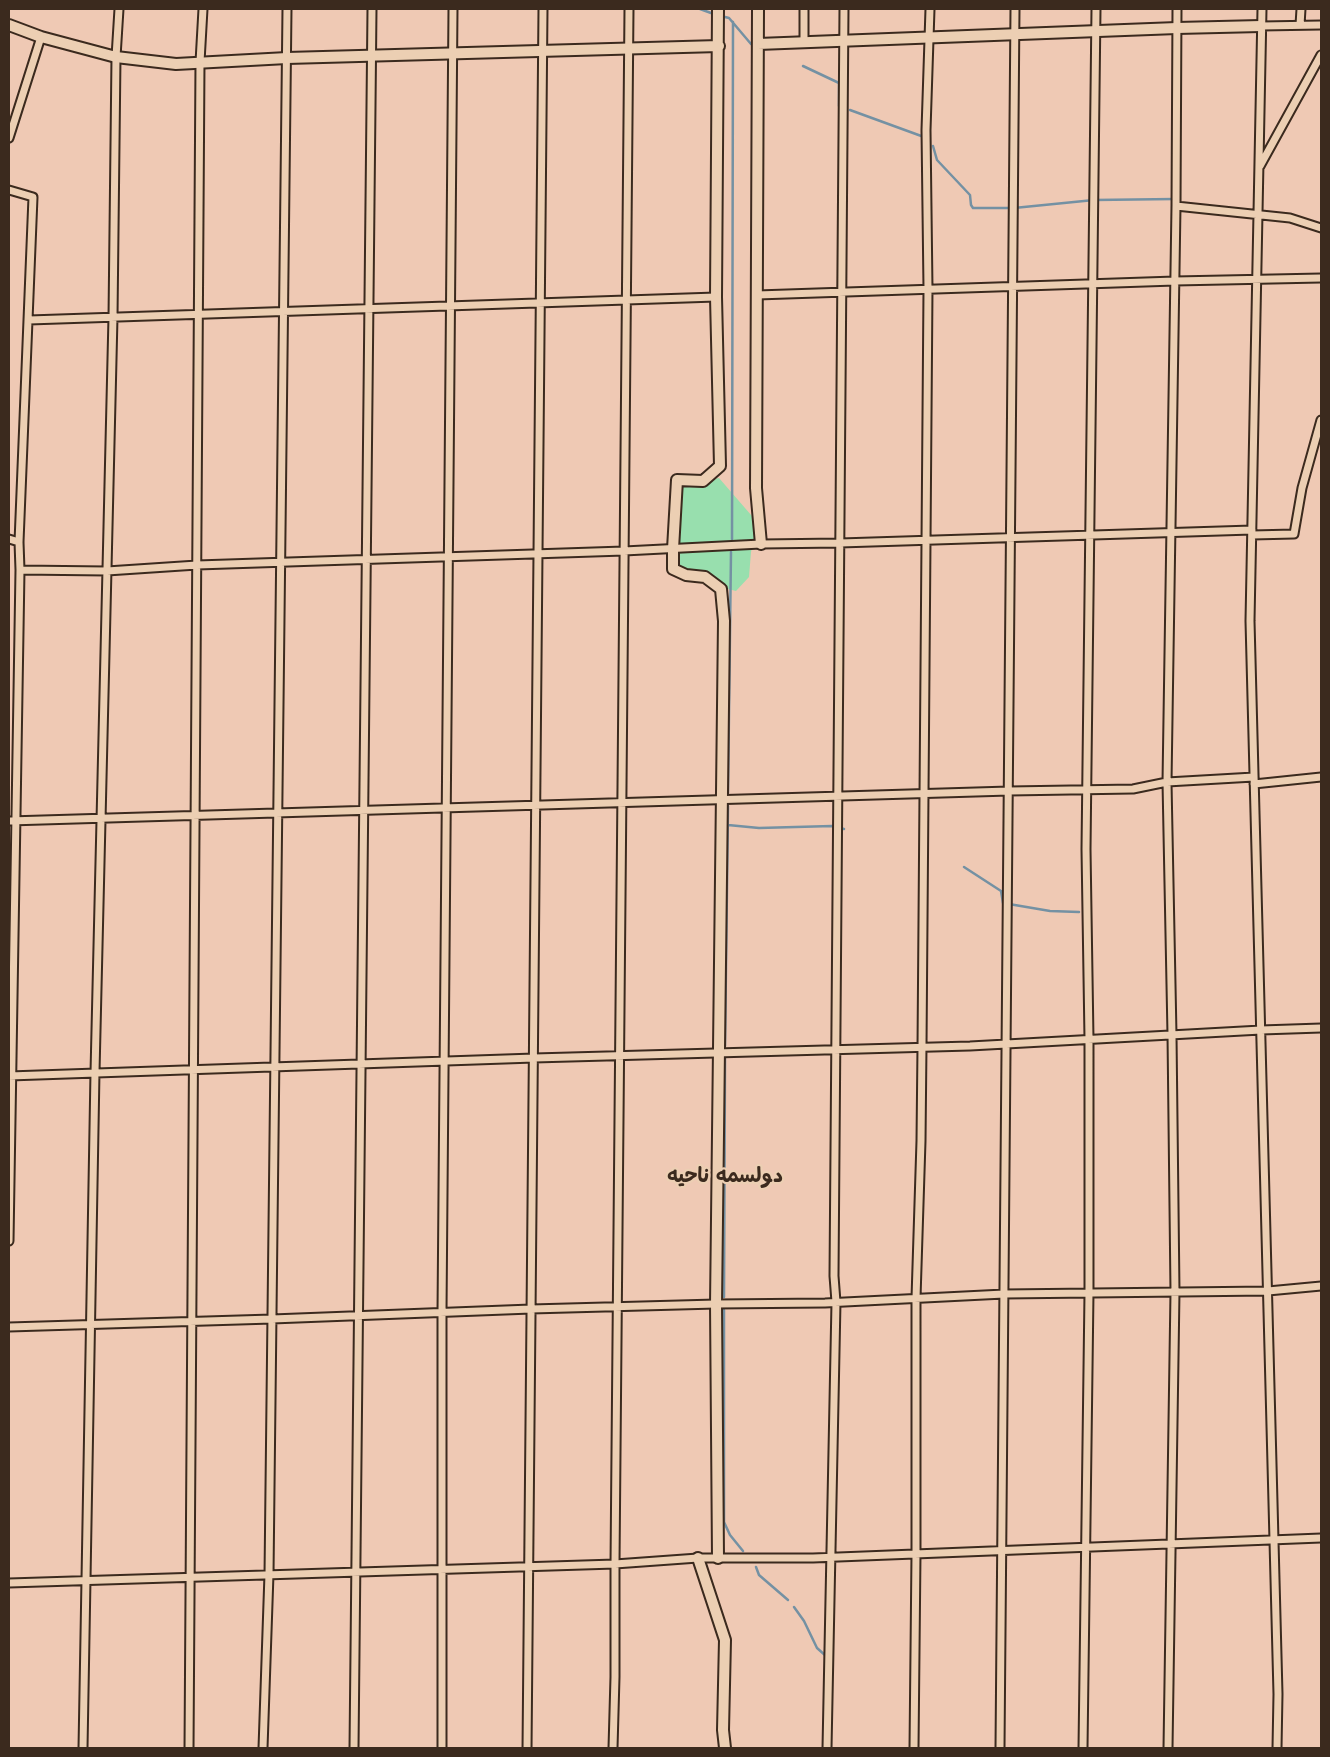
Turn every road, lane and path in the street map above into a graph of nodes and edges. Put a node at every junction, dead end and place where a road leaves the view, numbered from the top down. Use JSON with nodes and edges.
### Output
{"nodes":[{"id":1,"x":119,"y":9,"type":"edge"},
{"id":2,"x":203,"y":9,"type":"edge"},
{"id":3,"x":287,"y":9,"type":"edge"},
{"id":4,"x":372,"y":9,"type":"edge"},
{"id":5,"x":453,"y":9,"type":"edge"},
{"id":6,"x":543,"y":9,"type":"edge"},
{"id":7,"x":628,"y":9,"type":"edge"},
{"id":8,"x":718,"y":9,"type":"edge"},
{"id":9,"x":758,"y":9,"type":"edge"},
{"id":10,"x":804,"y":9,"type":"edge"},
{"id":11,"x":844,"y":9,"type":"edge"},
{"id":12,"x":930,"y":9,"type":"edge"},
{"id":13,"x":1015,"y":9,"type":"edge"},
{"id":14,"x":1096,"y":9,"type":"edge"},
{"id":15,"x":1177,"y":9,"type":"edge"},
{"id":16,"x":1262,"y":9,"type":"edge"},
{"id":17,"x":1301,"y":9,"type":"edge"},
{"id":18,"x":9,"y":25,"type":"edge"},
{"id":19,"x":1321,"y":25,"type":"edge"},
{"id":20,"x":1261,"y":26,"type":"junction"},
{"id":21,"x":1300,"y":26,"type":"junction"},
{"id":22,"x":1177,"y":28,"type":"junction"},
{"id":23,"x":1096,"y":31,"type":"junction"},
{"id":24,"x":1015,"y":34,"type":"junction"},
{"id":25,"x":41,"y":37,"type":"junction"},
{"id":26,"x":930,"y":37,"type":"junction"},
{"id":27,"x":844,"y":41,"type":"junction"},
{"id":28,"x":804,"y":42,"type":"junction"},
{"id":29,"x":758,"y":44,"type":"junction"},
{"id":30,"x":719,"y":46,"type":"junction"},
{"id":31,"x":628,"y":48,"type":"junction"},
{"id":32,"x":543,"y":50,"type":"junction"},
{"id":33,"x":452,"y":53,"type":"junction"},
{"id":34,"x":1321,"y":55,"type":"edge"},
{"id":35,"x":371,"y":56,"type":"junction"},
{"id":36,"x":116,"y":57,"type":"junction"},
{"id":37,"x":287,"y":58,"type":"junction"},
{"id":38,"x":200,"y":62,"type":"junction"},
{"id":39,"x":9,"y":138,"type":"edge"},
{"id":40,"x":1259,"y":168,"type":"junction"},
{"id":41,"x":9,"y":190,"type":"edge"},
{"id":42,"x":1176,"y":206,"type":"junction"},
{"id":43,"x":1258,"y":215,"type":"junction"},
{"id":44,"x":1321,"y":228,"type":"edge"},
{"id":45,"x":1256,"y":278,"type":"junction"},
{"id":46,"x":1321,"y":278,"type":"edge"},
{"id":47,"x":1174,"y":281,"type":"junction"},
{"id":48,"x":1093,"y":283,"type":"junction"},
{"id":49,"x":1013,"y":286,"type":"junction"},
{"id":50,"x":928,"y":289,"type":"junction"},
{"id":51,"x":842,"y":292,"type":"junction"},
{"id":52,"x":757,"y":294,"type":"junction"},
{"id":53,"x":716,"y":297,"type":"junction"},
{"id":54,"x":626,"y":300,"type":"junction"},
{"id":55,"x":541,"y":302,"type":"junction"},
{"id":56,"x":450,"y":305,"type":"junction"},
{"id":57,"x":369,"y":307,"type":"junction"},
{"id":58,"x":284,"y":311,"type":"junction"},
{"id":59,"x":199,"y":313,"type":"junction"},
{"id":60,"x":113,"y":317,"type":"junction"},
{"id":61,"x":29,"y":320,"type":"junction"},
{"id":62,"x":1321,"y":420,"type":"edge"},
{"id":63,"x":1171,"y":533,"type":"junction"},
{"id":64,"x":1252,"y":533,"type":"junction"},
{"id":65,"x":1090,"y":536,"type":"junction"},
{"id":66,"x":1011,"y":538,"type":"junction"},
{"id":67,"x":9,"y":539,"type":"edge"},
{"id":68,"x":926,"y":541,"type":"junction"},
{"id":69,"x":19,"y":542,"type":"junction"},
{"id":70,"x":840,"y":543,"type":"junction"},
{"id":71,"x":761,"y":544,"type":"junction"},
{"id":72,"x":673,"y":549,"type":"junction"},
{"id":73,"x":624,"y":551,"type":"junction"},
{"id":74,"x":538,"y":553,"type":"junction"},
{"id":75,"x":448,"y":556,"type":"junction"},
{"id":76,"x":366,"y":559,"type":"junction"},
{"id":77,"x":281,"y":562,"type":"junction"},
{"id":78,"x":197,"y":564,"type":"junction"},
{"id":79,"x":20,"y":570,"type":"junction"},
{"id":80,"x":107,"y":571,"type":"junction"},
{"id":81,"x":1321,"y":777,"type":"edge"},
{"id":82,"x":1254,"y":781,"type":"junction"},
{"id":83,"x":1167,"y":782,"type":"junction"},
{"id":84,"x":1087,"y":789,"type":"junction"},
{"id":85,"x":1009,"y":791,"type":"junction"},
{"id":86,"x":924,"y":794,"type":"junction"},
{"id":87,"x":838,"y":796,"type":"junction"},
{"id":88,"x":722,"y":800,"type":"junction"},
{"id":89,"x":622,"y":804,"type":"junction"},
{"id":90,"x":536,"y":805,"type":"junction"},
{"id":91,"x":446,"y":807,"type":"junction"},
{"id":92,"x":364,"y":810,"type":"junction"},
{"id":93,"x":278,"y":812,"type":"junction"},
{"id":94,"x":195,"y":814,"type":"junction"},
{"id":95,"x":102,"y":818,"type":"junction"},
{"id":96,"x":13,"y":821,"type":"edge"},
{"id":97,"x":1321,"y":1028,"type":"edge"},
{"id":98,"x":1261,"y":1030,"type":"junction"},
{"id":99,"x":1172,"y":1035,"type":"junction"},
{"id":100,"x":1089,"y":1039,"type":"junction"},
{"id":101,"x":1007,"y":1043,"type":"junction"},
{"id":102,"x":922,"y":1046,"type":"junction"},
{"id":103,"x":836,"y":1048,"type":"junction"},
{"id":104,"x":719,"y":1053,"type":"junction"},
{"id":105,"x":619,"y":1056,"type":"junction"},
{"id":106,"x":534,"y":1058,"type":"junction"},
{"id":107,"x":444,"y":1060,"type":"junction"},
{"id":108,"x":361,"y":1063,"type":"junction"},
{"id":109,"x":275,"y":1066,"type":"junction"},
{"id":110,"x":194,"y":1069,"type":"junction"},
{"id":111,"x":95,"y":1072,"type":"junction"},
{"id":112,"x":10,"y":1076,"type":"edge"},
{"id":113,"x":9,"y":1241,"type":"edge"},
{"id":114,"x":1321,"y":1286,"type":"edge"},
{"id":115,"x":1268,"y":1291,"type":"junction"},
{"id":116,"x":1175,"y":1292,"type":"junction"},
{"id":117,"x":1089,"y":1293,"type":"junction"},
{"id":118,"x":1004,"y":1294,"type":"junction"},
{"id":119,"x":916,"y":1298,"type":"junction"},
{"id":120,"x":836,"y":1302,"type":"junction"},
{"id":121,"x":716,"y":1304,"type":"junction"},
{"id":122,"x":617,"y":1307,"type":"junction"},
{"id":123,"x":531,"y":1309,"type":"junction"},
{"id":124,"x":442,"y":1312,"type":"junction"},
{"id":125,"x":358,"y":1316,"type":"junction"},
{"id":126,"x":272,"y":1319,"type":"junction"},
{"id":127,"x":193,"y":1321,"type":"junction"},
{"id":128,"x":91,"y":1324,"type":"junction"},
{"id":129,"x":9,"y":1327,"type":"edge"},
{"id":130,"x":1321,"y":1538,"type":"edge"},
{"id":131,"x":1274,"y":1541,"type":"junction"},
{"id":132,"x":1170,"y":1545,"type":"junction"},
{"id":133,"x":1085,"y":1548,"type":"junction"},
{"id":134,"x":1001,"y":1551,"type":"junction"},
{"id":135,"x":916,"y":1554,"type":"junction"},
{"id":136,"x":831,"y":1557,"type":"junction"},
{"id":137,"x":698,"y":1558,"type":"junction"},
{"id":138,"x":718,"y":1558,"type":"junction"},
{"id":139,"x":614,"y":1564,"type":"junction"},
{"id":140,"x":529,"y":1566,"type":"junction"},
{"id":141,"x":443,"y":1568,"type":"junction"},
{"id":142,"x":356,"y":1571,"type":"junction"},
{"id":143,"x":269,"y":1574,"type":"junction"},
{"id":144,"x":190,"y":1577,"type":"junction"},
{"id":145,"x":86,"y":1580,"type":"junction"},
{"id":146,"x":9,"y":1582,"type":"edge"},
{"id":147,"x":83,"y":1748,"type":"edge"},
{"id":148,"x":190,"y":1748,"type":"edge"},
{"id":149,"x":263,"y":1748,"type":"edge"},
{"id":150,"x":354,"y":1748,"type":"edge"},
{"id":151,"x":442,"y":1748,"type":"edge"},
{"id":152,"x":527,"y":1748,"type":"edge"},
{"id":153,"x":613,"y":1748,"type":"edge"},
{"id":154,"x":725,"y":1748,"type":"edge"},
{"id":155,"x":827,"y":1748,"type":"edge"},
{"id":156,"x":914,"y":1748,"type":"edge"},
{"id":157,"x":1000,"y":1748,"type":"edge"},
{"id":158,"x":1083,"y":1748,"type":"edge"},
{"id":159,"x":1168,"y":1748,"type":"edge"},
{"id":160,"x":1277,"y":1748,"type":"edge"}],
"edges":[{"from":1,"to":36,"type":"street"},
{"from":2,"to":38,"type":"street"},
{"from":3,"to":37,"type":"street"},
{"from":4,"to":35,"type":"street"},
{"from":5,"to":33,"type":"street"},
{"from":6,"to":32,"type":"street"},
{"from":7,"to":31,"type":"street"},
{"from":8,"to":30,"type":"street"},
{"from":9,"to":29,"type":"street"},
{"from":10,"to":28,"type":"street"},
{"from":11,"to":27,"type":"street"},
{"from":12,"to":26,"type":"street"},
{"from":13,"to":24,"type":"street"},
{"from":14,"to":23,"type":"street"},
{"from":15,"to":22,"type":"street"},
{"from":16,"to":20,"type":"street"},
{"from":17,"to":21,"type":"street"},
{"from":18,"to":25,"type":"street"},
{"from":19,"to":21,"type":"street"},
{"from":20,"to":21,"type":"street"},
{"from":20,"to":22,"type":"street"},
{"from":20,"to":40,"type":"street"},
{"from":22,"to":23,"type":"street"},
{"from":22,"to":42,"type":"street"},
{"from":23,"to":24,"type":"street"},
{"from":23,"to":48,"type":"street"},
{"from":24,"to":26,"type":"street"},
{"from":24,"to":49,"type":"street"},
{"from":25,"to":36,"type":"street"},
{"from":25,"to":39,"type":"street"},
{"from":26,"to":27,"type":"street"},
{"from":26,"to":50,"type":"street"},
{"from":27,"to":28,"type":"street"},
{"from":27,"to":51,"type":"street"},
{"from":28,"to":29,"type":"street"},
{"from":29,"to":52,"type":"street"},
{"from":30,"to":31,"type":"street"},
{"from":30,"to":53,"type":"street"},
{"from":31,"to":32,"type":"street"},
{"from":31,"to":54,"type":"street"},
{"from":32,"to":33,"type":"street"},
{"from":32,"to":55,"type":"street"},
{"from":33,"to":35,"type":"street"},
{"from":33,"to":56,"type":"street"},
{"from":34,"to":40,"type":"street"},
{"from":35,"to":37,"type":"street"},
{"from":35,"to":57,"type":"street"},
{"from":36,"to":38,"type":"street"},
{"from":36,"to":60,"type":"street"},
{"from":37,"to":38,"type":"street"},
{"from":37,"to":58,"type":"street"},
{"from":38,"to":59,"type":"street"},
{"from":40,"to":43,"type":"street"},
{"from":41,"to":61,"type":"street"},
{"from":42,"to":43,"type":"street"},
{"from":42,"to":47,"type":"street"},
{"from":43,"to":44,"type":"street"},
{"from":43,"to":45,"type":"street"},
{"from":45,"to":46,"type":"street"},
{"from":45,"to":47,"type":"street"},
{"from":45,"to":64,"type":"street"},
{"from":47,"to":48,"type":"street"},
{"from":47,"to":63,"type":"street"},
{"from":48,"to":49,"type":"street"},
{"from":48,"to":65,"type":"street"},
{"from":49,"to":50,"type":"street"},
{"from":49,"to":66,"type":"street"},
{"from":50,"to":51,"type":"street"},
{"from":50,"to":68,"type":"street"},
{"from":51,"to":52,"type":"street"},
{"from":51,"to":70,"type":"street"},
{"from":52,"to":71,"type":"street"},
{"from":53,"to":54,"type":"street"},
{"from":53,"to":72,"type":"street"},
{"from":54,"to":55,"type":"street"},
{"from":54,"to":73,"type":"street"},
{"from":55,"to":56,"type":"street"},
{"from":55,"to":74,"type":"street"},
{"from":56,"to":57,"type":"street"},
{"from":56,"to":75,"type":"street"},
{"from":57,"to":58,"type":"street"},
{"from":57,"to":76,"type":"street"},
{"from":58,"to":59,"type":"street"},
{"from":58,"to":77,"type":"street"},
{"from":59,"to":60,"type":"street"},
{"from":59,"to":78,"type":"street"},
{"from":60,"to":61,"type":"street"},
{"from":60,"to":80,"type":"street"},
{"from":61,"to":69,"type":"street"},
{"from":62,"to":64,"type":"street"},
{"from":63,"to":64,"type":"street"},
{"from":63,"to":65,"type":"street"},
{"from":63,"to":83,"type":"street"},
{"from":64,"to":82,"type":"street"},
{"from":65,"to":66,"type":"street"},
{"from":65,"to":84,"type":"street"},
{"from":66,"to":68,"type":"street"},
{"from":66,"to":85,"type":"street"},
{"from":67,"to":69,"type":"street"},
{"from":68,"to":70,"type":"street"},
{"from":68,"to":86,"type":"street"},
{"from":69,"to":79,"type":"street"},
{"from":70,"to":71,"type":"street"},
{"from":70,"to":87,"type":"street"},
{"from":71,"to":72,"type":"street"},
{"from":72,"to":73,"type":"street"},
{"from":72,"to":88,"type":"street"},
{"from":73,"to":74,"type":"street"},
{"from":73,"to":89,"type":"street"},
{"from":74,"to":75,"type":"street"},
{"from":74,"to":90,"type":"street"},
{"from":75,"to":76,"type":"street"},
{"from":75,"to":91,"type":"street"},
{"from":76,"to":77,"type":"street"},
{"from":76,"to":92,"type":"street"},
{"from":77,"to":78,"type":"street"},
{"from":77,"to":93,"type":"street"},
{"from":78,"to":80,"type":"street"},
{"from":78,"to":94,"type":"street"},
{"from":79,"to":80,"type":"street"},
{"from":79,"to":96,"type":"street"},
{"from":80,"to":95,"type":"street"},
{"from":81,"to":82,"type":"street"},
{"from":82,"to":83,"type":"street"},
{"from":82,"to":98,"type":"street"},
{"from":83,"to":84,"type":"street"},
{"from":83,"to":99,"type":"street"},
{"from":84,"to":85,"type":"street"},
{"from":84,"to":100,"type":"street"},
{"from":85,"to":86,"type":"street"},
{"from":85,"to":101,"type":"street"},
{"from":86,"to":87,"type":"street"},
{"from":86,"to":102,"type":"street"},
{"from":87,"to":88,"type":"street"},
{"from":87,"to":103,"type":"street"},
{"from":88,"to":89,"type":"street"},
{"from":88,"to":104,"type":"street"},
{"from":89,"to":90,"type":"street"},
{"from":89,"to":105,"type":"street"},
{"from":90,"to":91,"type":"street"},
{"from":90,"to":106,"type":"street"},
{"from":91,"to":92,"type":"street"},
{"from":91,"to":107,"type":"street"},
{"from":92,"to":93,"type":"street"},
{"from":92,"to":108,"type":"street"},
{"from":93,"to":94,"type":"street"},
{"from":93,"to":109,"type":"street"},
{"from":94,"to":95,"type":"street"},
{"from":94,"to":110,"type":"street"},
{"from":95,"to":96,"type":"street"},
{"from":95,"to":111,"type":"street"},
{"from":96,"to":112,"type":"street"},
{"from":97,"to":98,"type":"street"},
{"from":98,"to":99,"type":"street"},
{"from":98,"to":115,"type":"street"},
{"from":99,"to":100,"type":"street"},
{"from":99,"to":116,"type":"street"},
{"from":100,"to":101,"type":"street"},
{"from":100,"to":117,"type":"street"},
{"from":101,"to":102,"type":"street"},
{"from":101,"to":118,"type":"street"},
{"from":102,"to":103,"type":"street"},
{"from":102,"to":119,"type":"street"},
{"from":103,"to":104,"type":"street"},
{"from":103,"to":120,"type":"street"},
{"from":104,"to":105,"type":"street"},
{"from":104,"to":121,"type":"street"},
{"from":105,"to":106,"type":"street"},
{"from":105,"to":122,"type":"street"},
{"from":106,"to":107,"type":"street"},
{"from":106,"to":123,"type":"street"},
{"from":107,"to":108,"type":"street"},
{"from":107,"to":124,"type":"street"},
{"from":108,"to":109,"type":"street"},
{"from":108,"to":125,"type":"street"},
{"from":109,"to":110,"type":"street"},
{"from":109,"to":126,"type":"street"},
{"from":110,"to":111,"type":"street"},
{"from":110,"to":127,"type":"street"},
{"from":111,"to":112,"type":"street"},
{"from":111,"to":128,"type":"street"},
{"from":112,"to":113,"type":"street"},
{"from":114,"to":115,"type":"street"},
{"from":115,"to":116,"type":"street"},
{"from":115,"to":131,"type":"street"},
{"from":116,"to":117,"type":"street"},
{"from":116,"to":132,"type":"street"},
{"from":117,"to":118,"type":"street"},
{"from":117,"to":133,"type":"street"},
{"from":118,"to":119,"type":"street"},
{"from":118,"to":134,"type":"street"},
{"from":119,"to":120,"type":"street"},
{"from":119,"to":135,"type":"street"},
{"from":120,"to":121,"type":"street"},
{"from":120,"to":136,"type":"street"},
{"from":121,"to":122,"type":"street"},
{"from":121,"to":138,"type":"street"},
{"from":122,"to":123,"type":"street"},
{"from":122,"to":139,"type":"street"},
{"from":123,"to":124,"type":"street"},
{"from":123,"to":140,"type":"street"},
{"from":124,"to":125,"type":"street"},
{"from":124,"to":141,"type":"street"},
{"from":125,"to":126,"type":"street"},
{"from":125,"to":142,"type":"street"},
{"from":126,"to":127,"type":"street"},
{"from":126,"to":143,"type":"street"},
{"from":127,"to":128,"type":"street"},
{"from":127,"to":144,"type":"street"},
{"from":128,"to":129,"type":"street"},
{"from":128,"to":145,"type":"street"},
{"from":130,"to":131,"type":"street"},
{"from":131,"to":132,"type":"street"},
{"from":131,"to":160,"type":"street"},
{"from":132,"to":133,"type":"street"},
{"from":132,"to":159,"type":"street"},
{"from":133,"to":134,"type":"street"},
{"from":133,"to":158,"type":"street"},
{"from":134,"to":135,"type":"street"},
{"from":134,"to":157,"type":"street"},
{"from":135,"to":136,"type":"street"},
{"from":135,"to":156,"type":"street"},
{"from":136,"to":138,"type":"street"},
{"from":136,"to":155,"type":"street"},
{"from":137,"to":138,"type":"street"},
{"from":137,"to":139,"type":"street"},
{"from":137,"to":154,"type":"street"},
{"from":139,"to":140,"type":"street"},
{"from":139,"to":153,"type":"street"},
{"from":140,"to":141,"type":"street"},
{"from":140,"to":152,"type":"street"},
{"from":141,"to":142,"type":"street"},
{"from":141,"to":151,"type":"street"},
{"from":142,"to":143,"type":"street"},
{"from":142,"to":150,"type":"street"},
{"from":143,"to":144,"type":"street"},
{"from":143,"to":149,"type":"street"},
{"from":144,"to":145,"type":"street"},
{"from":144,"to":148,"type":"street"},
{"from":145,"to":146,"type":"street"},
{"from":145,"to":147,"type":"street"}]}
